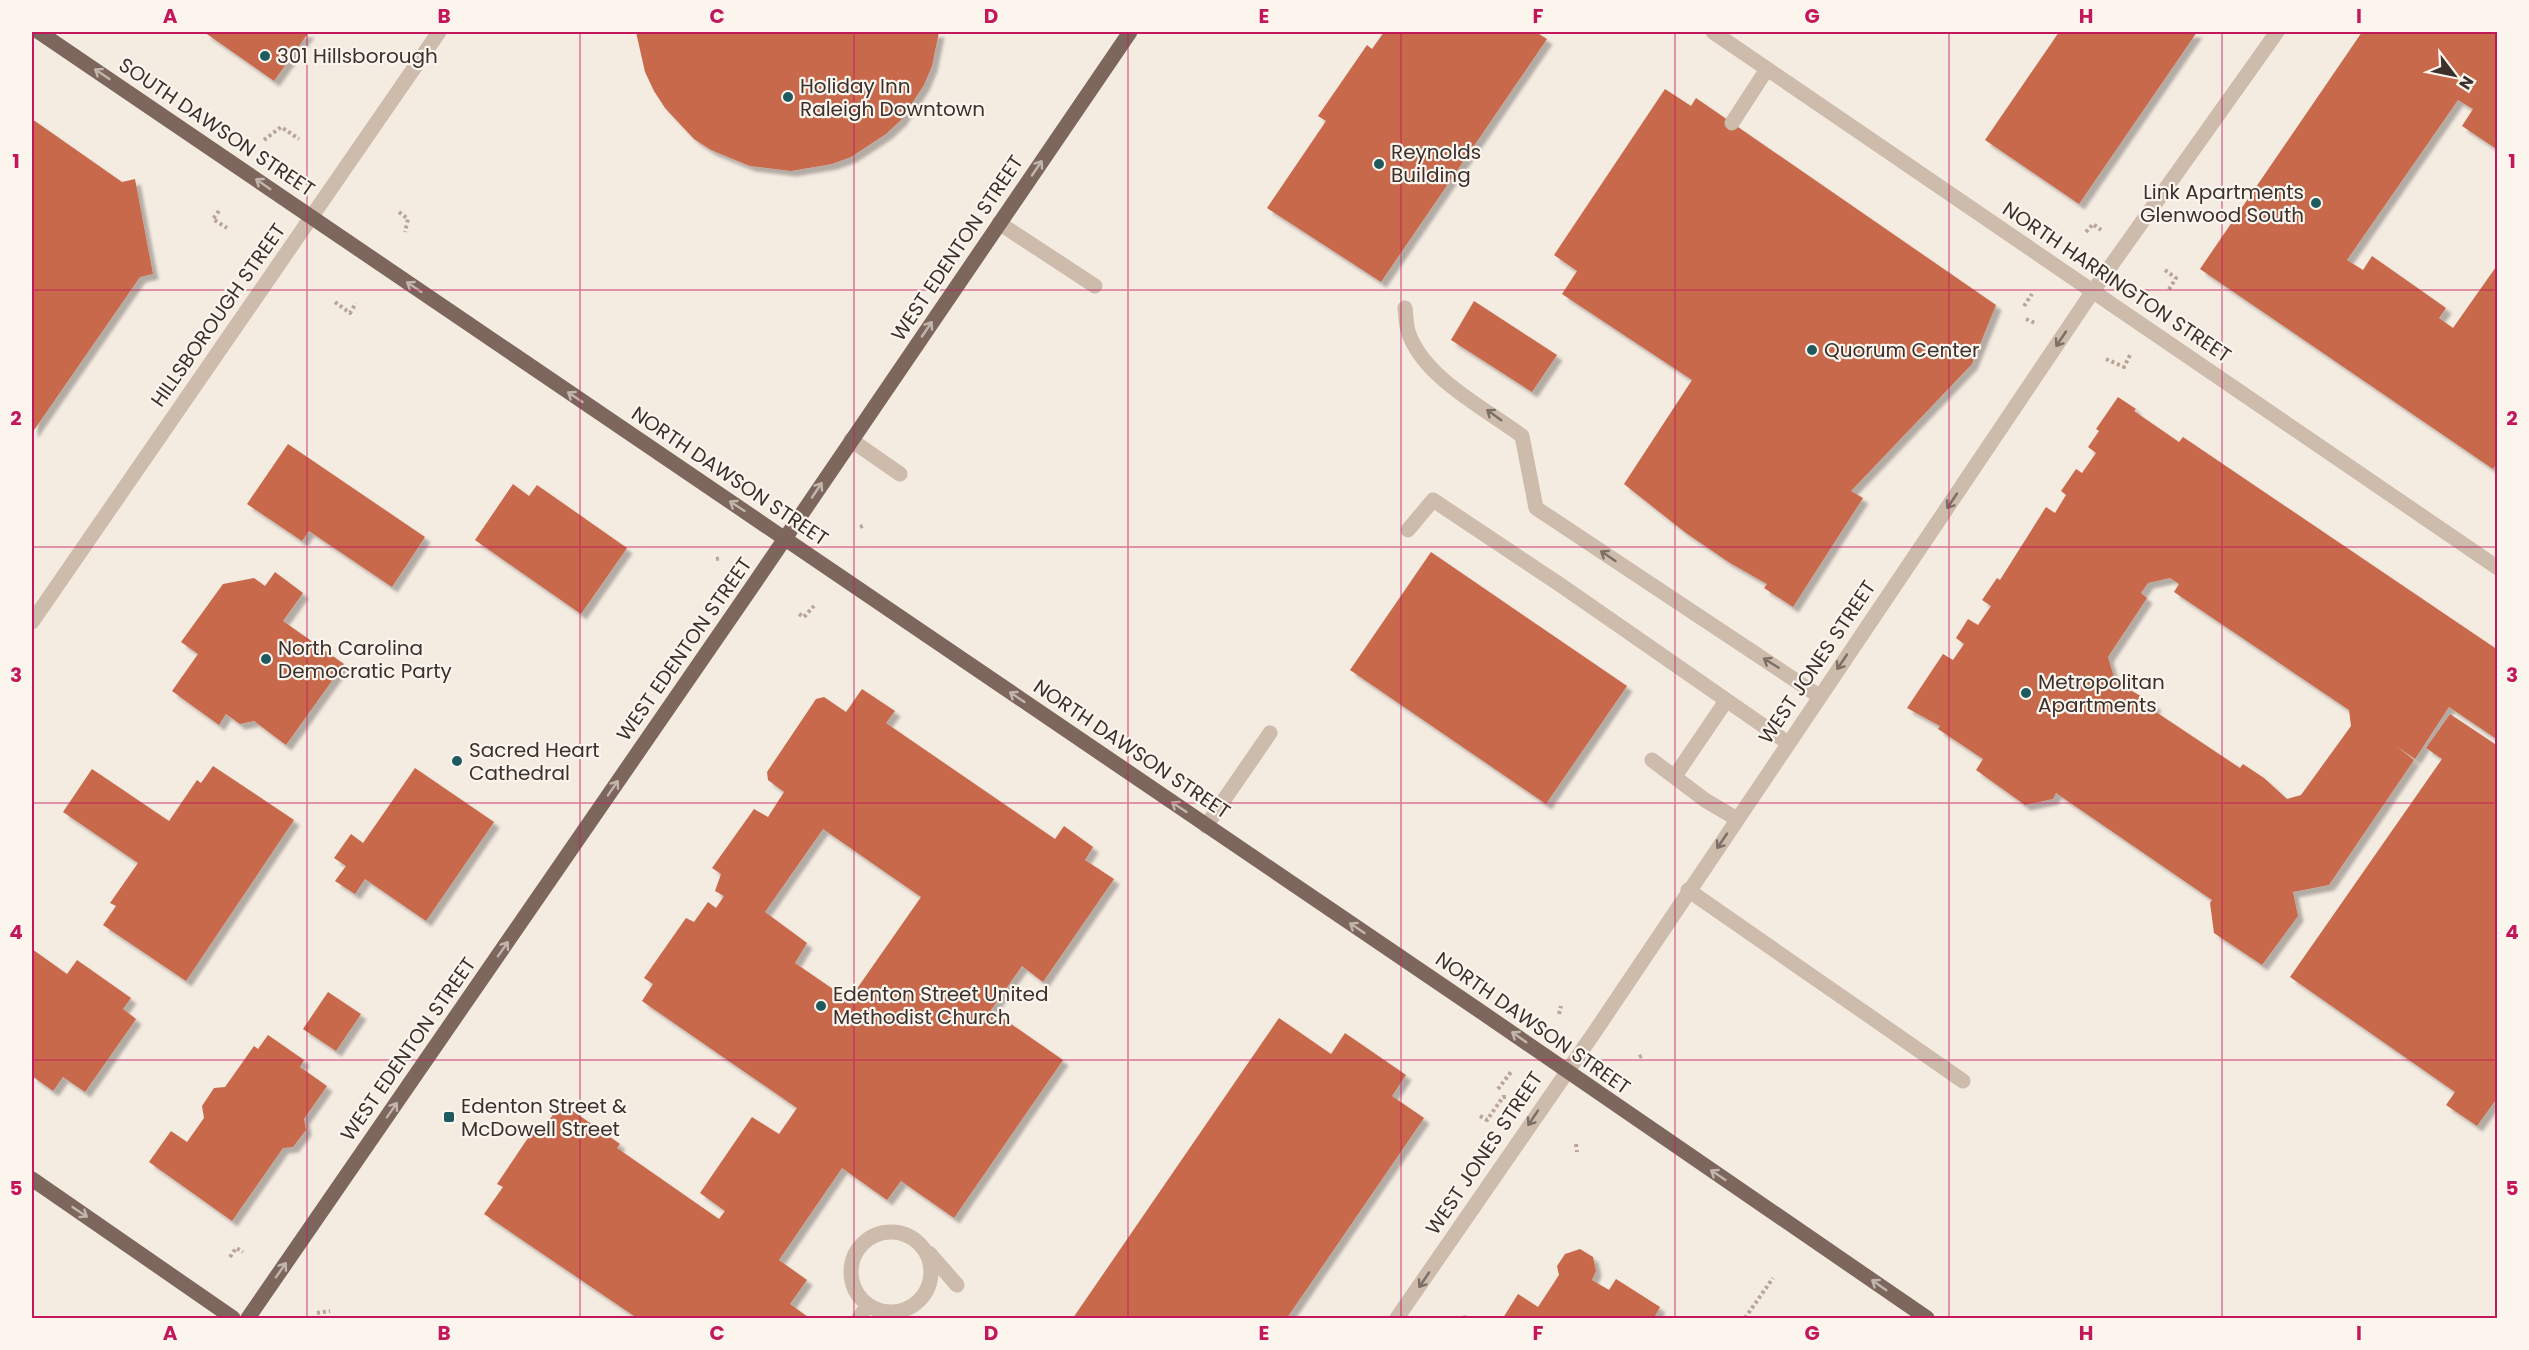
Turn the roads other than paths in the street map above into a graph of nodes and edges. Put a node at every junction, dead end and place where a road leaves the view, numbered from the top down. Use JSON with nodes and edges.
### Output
{"nodes":[{"id":1,"x":39,"y":32,"type":"edge"},
{"id":2,"x":439,"y":32,"type":"edge"},
{"id":3,"x":1130,"y":32,"type":"edge"},
{"id":4,"x":1713,"y":32,"type":"edge"},
{"id":5,"x":2277,"y":32,"type":"edge"},
{"id":6,"x":1767,"y":69,"type":"junction"},
{"id":7,"x":1732,"y":123,"type":"dead end"},
{"id":8,"x":311,"y":217,"type":"junction"},
{"id":9,"x":999,"y":223,"type":"junction"},
{"id":10,"x":1095,"y":286,"type":"dead end"},
{"id":11,"x":2093,"y":291,"type":"junction"},
{"id":12,"x":1405,"y":308,"type":"dead end"},
{"id":13,"x":851,"y":440,"type":"junction"},
{"id":14,"x":900,"y":474,"type":"dead end"},
{"id":15,"x":1408,"y":530,"type":"dead end"},
{"id":16,"x":785,"y":539,"type":"junction"},
{"id":17,"x":2498,"y":568,"type":"edge"},
{"id":18,"x":32,"y":622,"type":"edge"},
{"id":19,"x":1819,"y":696,"type":"junction"},
{"id":20,"x":1726,"y":701,"type":"junction"},
{"id":21,"x":1270,"y":733,"type":"dead end"},
{"id":22,"x":1788,"y":743,"type":"junction"},
{"id":23,"x":1652,"y":760,"type":"dead end"},
{"id":24,"x":1675,"y":776,"type":"junction"},
{"id":25,"x":1737,"y":819,"type":"junction"},
{"id":26,"x":1206,"y":825,"type":"junction"},
{"id":27,"x":1688,"y":890,"type":"junction"},
{"id":28,"x":1567,"y":1070,"type":"junction"},
{"id":29,"x":1963,"y":1081,"type":"dead end"},
{"id":30,"x":32,"y":1179,"type":"edge"},
{"id":31,"x":926,"y":1250,"type":"junction"},
{"id":32,"x":957,"y":1285,"type":"dead end"},
{"id":33,"x":868,"y":1305,"type":"junction"},
{"id":34,"x":233,"y":1318,"type":"edge"},
{"id":35,"x":248,"y":1318,"type":"edge"},
{"id":36,"x":859,"y":1318,"type":"edge"},
{"id":37,"x":1397,"y":1318,"type":"edge"},
{"id":38,"x":1927,"y":1318,"type":"edge"}],
"edges":[{"from":8,"to":1,"type":"main road","name":"SOUTH DAWSON STREET","one_way":true},
{"from":2,"to":8,"type":"street","name":"HILLSBOROUGH STREET"},
{"from":9,"to":3,"type":"main road","name":"WEST EDENTON STREET","one_way":true},
{"from":4,"to":6,"type":"street","name":"NORTH HARRINGTON STREET"},
{"from":5,"to":11,"type":"street","name":"WEST JONES STREET"},
{"from":6,"to":7,"type":"street"},
{"from":6,"to":11,"type":"street","name":"NORTH HARRINGTON STREET"},
{"from":16,"to":8,"type":"main road","name":"NORTH DAWSON STREET","one_way":true},
{"from":8,"to":18,"type":"street","name":"HILLSBOROUGH STREET"},
{"from":9,"to":10,"type":"street"},
{"from":13,"to":9,"type":"main road","name":"WEST EDENTON STREET","one_way":true},
{"from":11,"to":17,"type":"street","name":"NORTH HARRINGTON STREET"},
{"from":11,"to":19,"type":"street","name":"WEST JONES STREET","one_way":true},
{"from":19,"to":12,"type":"street","one_way":true},
{"from":13,"to":14,"type":"street"},
{"from":16,"to":13,"type":"main road","name":"WEST EDENTON STREET","one_way":true},
{"from":15,"to":20,"type":"street"},
{"from":26,"to":16,"type":"main road","name":"NORTH DAWSON STREET","one_way":true},
{"from":35,"to":16,"type":"main road","name":"WEST EDENTON STREET","one_way":true},
{"from":19,"to":22,"type":"street","name":"WEST JONES STREET"},
{"from":20,"to":22,"type":"street"},
{"from":20,"to":24,"type":"street"},
{"from":21,"to":26,"type":"street"},
{"from":22,"to":25,"type":"street","name":"WEST JONES STREET"},
{"from":23,"to":24,"type":"street"},
{"from":24,"to":25,"type":"street"},
{"from":25,"to":27,"type":"street","name":"WEST JONES STREET","one_way":true},
{"from":28,"to":26,"type":"main road","name":"NORTH DAWSON STREET","one_way":true},
{"from":27,"to":28,"type":"street","name":"WEST JONES STREET"},
{"from":27,"to":29,"type":"street"},
{"from":28,"to":37,"type":"street","name":"WEST JONES STREET","one_way":true},
{"from":38,"to":28,"type":"main road","name":"NORTH DAWSON STREET","one_way":true},
{"from":30,"to":34,"type":"main road","one_way":true},
{"from":31,"to":32,"type":"street"},
{"from":31,"to":33,"type":"street"},
{"from":31,"to":33,"type":"street"},
{"from":33,"to":36,"type":"street"}]}
